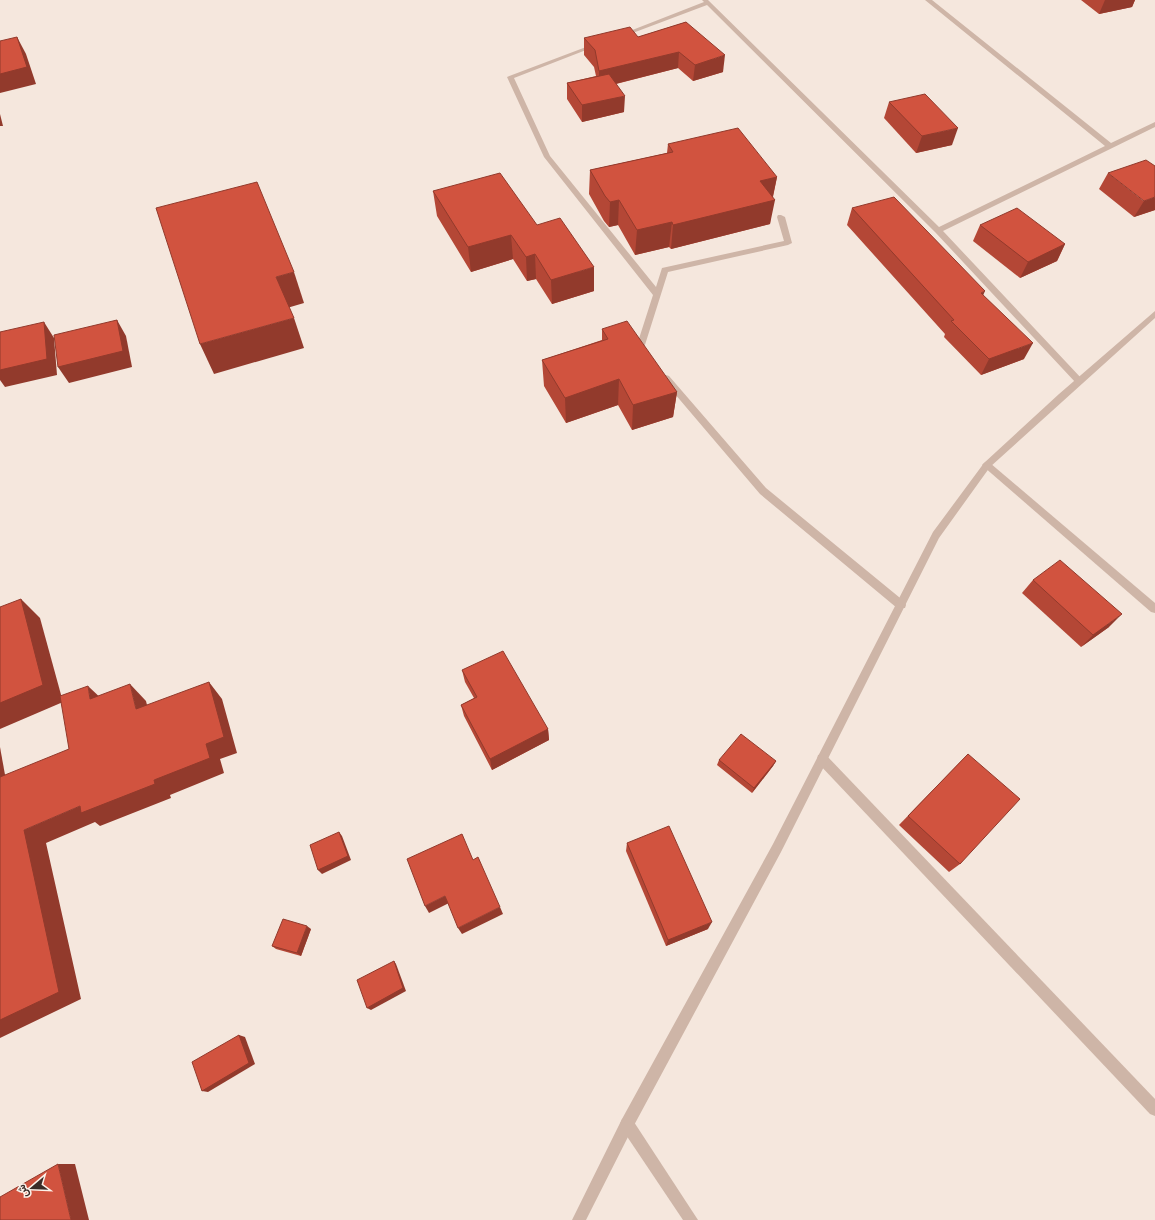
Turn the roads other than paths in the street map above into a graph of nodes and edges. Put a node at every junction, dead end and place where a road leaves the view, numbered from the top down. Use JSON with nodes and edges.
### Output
{"nodes":[{"id":1,"x":928,"y":0,"type":"edge"},
{"id":2,"x":707,"y":2,"type":"edge"},
{"id":3,"x":613,"y":39,"type":"edge"},
{"id":4,"x":605,"y":41,"type":"edge"},
{"id":5,"x":1155,"y":124,"type":"edge"},
{"id":6,"x":1110,"y":146,"type":"junction"},
{"id":7,"x":781,"y":217,"type":"dead end"},
{"id":8,"x":938,"y":230,"type":"junction"},
{"id":9,"x":657,"y":294,"type":"junction"},
{"id":10,"x":1154,"y":317,"type":"edge"},
{"id":11,"x":650,"y":360,"type":"edge"},
{"id":12,"x":660,"y":372,"type":"edge"},
{"id":13,"x":1079,"y":381,"type":"junction"},
{"id":14,"x":988,"y":465,"type":"junction"},
{"id":15,"x":901,"y":605,"type":"junction"},
{"id":16,"x":1155,"y":609,"type":"edge"},
{"id":17,"x":822,"y":759,"type":"junction"},
{"id":18,"x":1155,"y":1109,"type":"edge"},
{"id":19,"x":627,"y":1124,"type":"junction"},
{"id":20,"x":579,"y":1220,"type":"edge"},
{"id":21,"x":691,"y":1220,"type":"edge"}],
"edges":[{"from":1,"to":6,"type":"street"},
{"from":2,"to":3,"type":"street"},
{"from":2,"to":8,"type":"street"},
{"from":4,"to":9,"type":"street"},
{"from":5,"to":6,"type":"street"},
{"from":6,"to":8,"type":"street"},
{"from":7,"to":9,"type":"street"},
{"from":8,"to":13,"type":"street"},
{"from":9,"to":11,"type":"street"},
{"from":10,"to":13,"type":"street"},
{"from":12,"to":15,"type":"street"},
{"from":13,"to":14,"type":"street"},
{"from":14,"to":15,"type":"street"},
{"from":14,"to":16,"type":"street"},
{"from":15,"to":17,"type":"street"},
{"from":17,"to":18,"type":"street"},
{"from":17,"to":19,"type":"street"},
{"from":19,"to":20,"type":"street"},
{"from":19,"to":21,"type":"street"}]}
